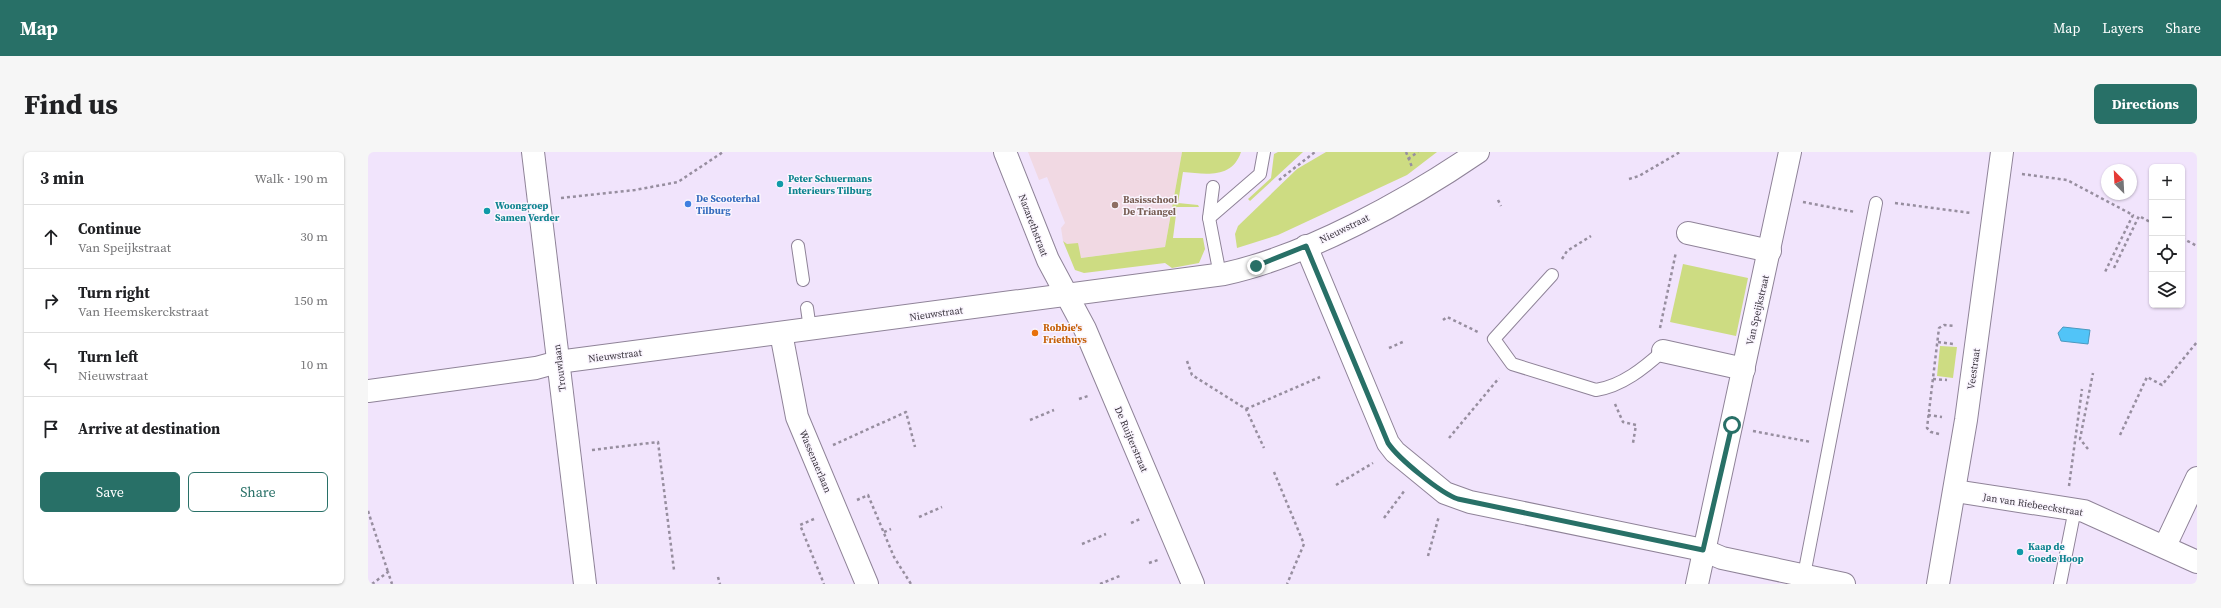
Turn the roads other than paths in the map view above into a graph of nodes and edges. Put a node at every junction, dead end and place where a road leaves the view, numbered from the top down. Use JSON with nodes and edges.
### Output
{"nodes":[{"id":1,"x":533,"y":152,"type":"edge"},
{"id":2,"x":1005,"y":152,"type":"edge"},
{"id":3,"x":1264,"y":152,"type":"edge"},
{"id":4,"x":1478,"y":152,"type":"edge"},
{"id":5,"x":1790,"y":152,"type":"edge"},
{"id":6,"x":2001,"y":162,"type":"edge"},
{"id":7,"x":1213,"y":187,"type":"dead end"},
{"id":8,"x":1876,"y":203,"type":"road end"},
{"id":9,"x":1209,"y":218,"type":"junction"},
{"id":10,"x":1688,"y":233,"type":"road end"},
{"id":11,"x":798,"y":246,"type":"dead end"},
{"id":12,"x":1306,"y":246,"type":"junction"},
{"id":13,"x":1770,"y":251,"type":"junction"},
{"id":14,"x":1220,"y":275,"type":"junction"},
{"id":15,"x":1552,"y":275,"type":"dead end"},
{"id":16,"x":803,"y":280,"type":"dead end"},
{"id":17,"x":1067,"y":295,"type":"junction"},
{"id":18,"x":781,"y":333,"type":"junction"},
{"id":19,"x":1663,"y":351,"type":"joint"},
{"id":20,"x":558,"y":362,"type":"junction"},
{"id":21,"x":1744,"y":369,"type":"junction"},
{"id":22,"x":368,"y":391,"type":"edge"},
{"id":23,"x":2197,"y":478,"type":"edge"},
{"id":24,"x":1955,"y":491,"type":"junction"},
{"id":25,"x":2070,"y":509,"type":"junction"},
{"id":26,"x":2165,"y":546,"type":"junction"},
{"id":27,"x":1703,"y":550,"type":"junction"},
{"id":28,"x":2197,"y":562,"type":"edge"},
{"id":29,"x":1812,"y":579,"type":"edge"},
{"id":30,"x":585,"y":584,"type":"edge"},
{"id":31,"x":867,"y":584,"type":"edge"},
{"id":32,"x":1193,"y":584,"type":"edge"},
{"id":33,"x":1697,"y":584,"type":"edge"},
{"id":34,"x":1844,"y":584,"type":"edge"},
{"id":35,"x":1938,"y":584,"type":"edge"},
{"id":36,"x":2060,"y":584,"type":"edge"}],
"edges":[{"from":1,"to":20,"type":"street","name":"Trouwlaan"},
{"from":2,"to":17,"type":"street","name":"Nazarethstraat"},
{"from":3,"to":9,"type":"lane"},
{"from":4,"to":12,"type":"street","name":"Nieuwstraat"},
{"from":5,"to":13,"type":"street","name":"Van Speijkstraat"},
{"from":6,"to":24,"type":"street","name":"Veestraat"},
{"from":7,"to":9,"type":"lane"},
{"from":8,"to":29,"type":"lane"},
{"from":9,"to":14,"type":"lane"},
{"from":10,"to":13,"type":"street"},
{"from":11,"to":16,"type":"lane"},
{"from":12,"to":14,"type":"street","name":"Nieuwstraat"},
{"from":12,"to":27,"type":"street"},
{"from":13,"to":21,"type":"street","name":"Van Speijkstraat"},
{"from":14,"to":17,"type":"street","name":"Nieuwstraat"},
{"from":15,"to":19,"type":"lane"},
{"from":17,"to":18,"type":"street","name":"Nieuwstraat"},
{"from":17,"to":32,"type":"street","name":"De Ruijterstraat"},
{"from":18,"to":20,"type":"street","name":"Nieuwstraat"},
{"from":18,"to":31,"type":"street","name":"Wassenaerlaan"},
{"from":19,"to":21,"type":"street"},
{"from":20,"to":22,"type":"street","name":"Nieuwstraat"},
{"from":20,"to":30,"type":"street","name":"Trouwlaan"},
{"from":21,"to":27,"type":"street","name":"Van Speijkstraat"},
{"from":23,"to":26,"type":"street"},
{"from":24,"to":25,"type":"street","name":"Jan van Riebeeckstraat"},
{"from":24,"to":35,"type":"street","name":"Veestraat"},
{"from":25,"to":26,"type":"street","name":"Jan van Riebeeckstraat"},
{"from":25,"to":36,"type":"lane"},
{"from":26,"to":28,"type":"street","name":"Jan van Riebeeckstraat"},
{"from":27,"to":29,"type":"street"},
{"from":27,"to":33,"type":"street","name":"Van Speijkstraat"},
{"from":29,"to":34,"type":"street"}]}
